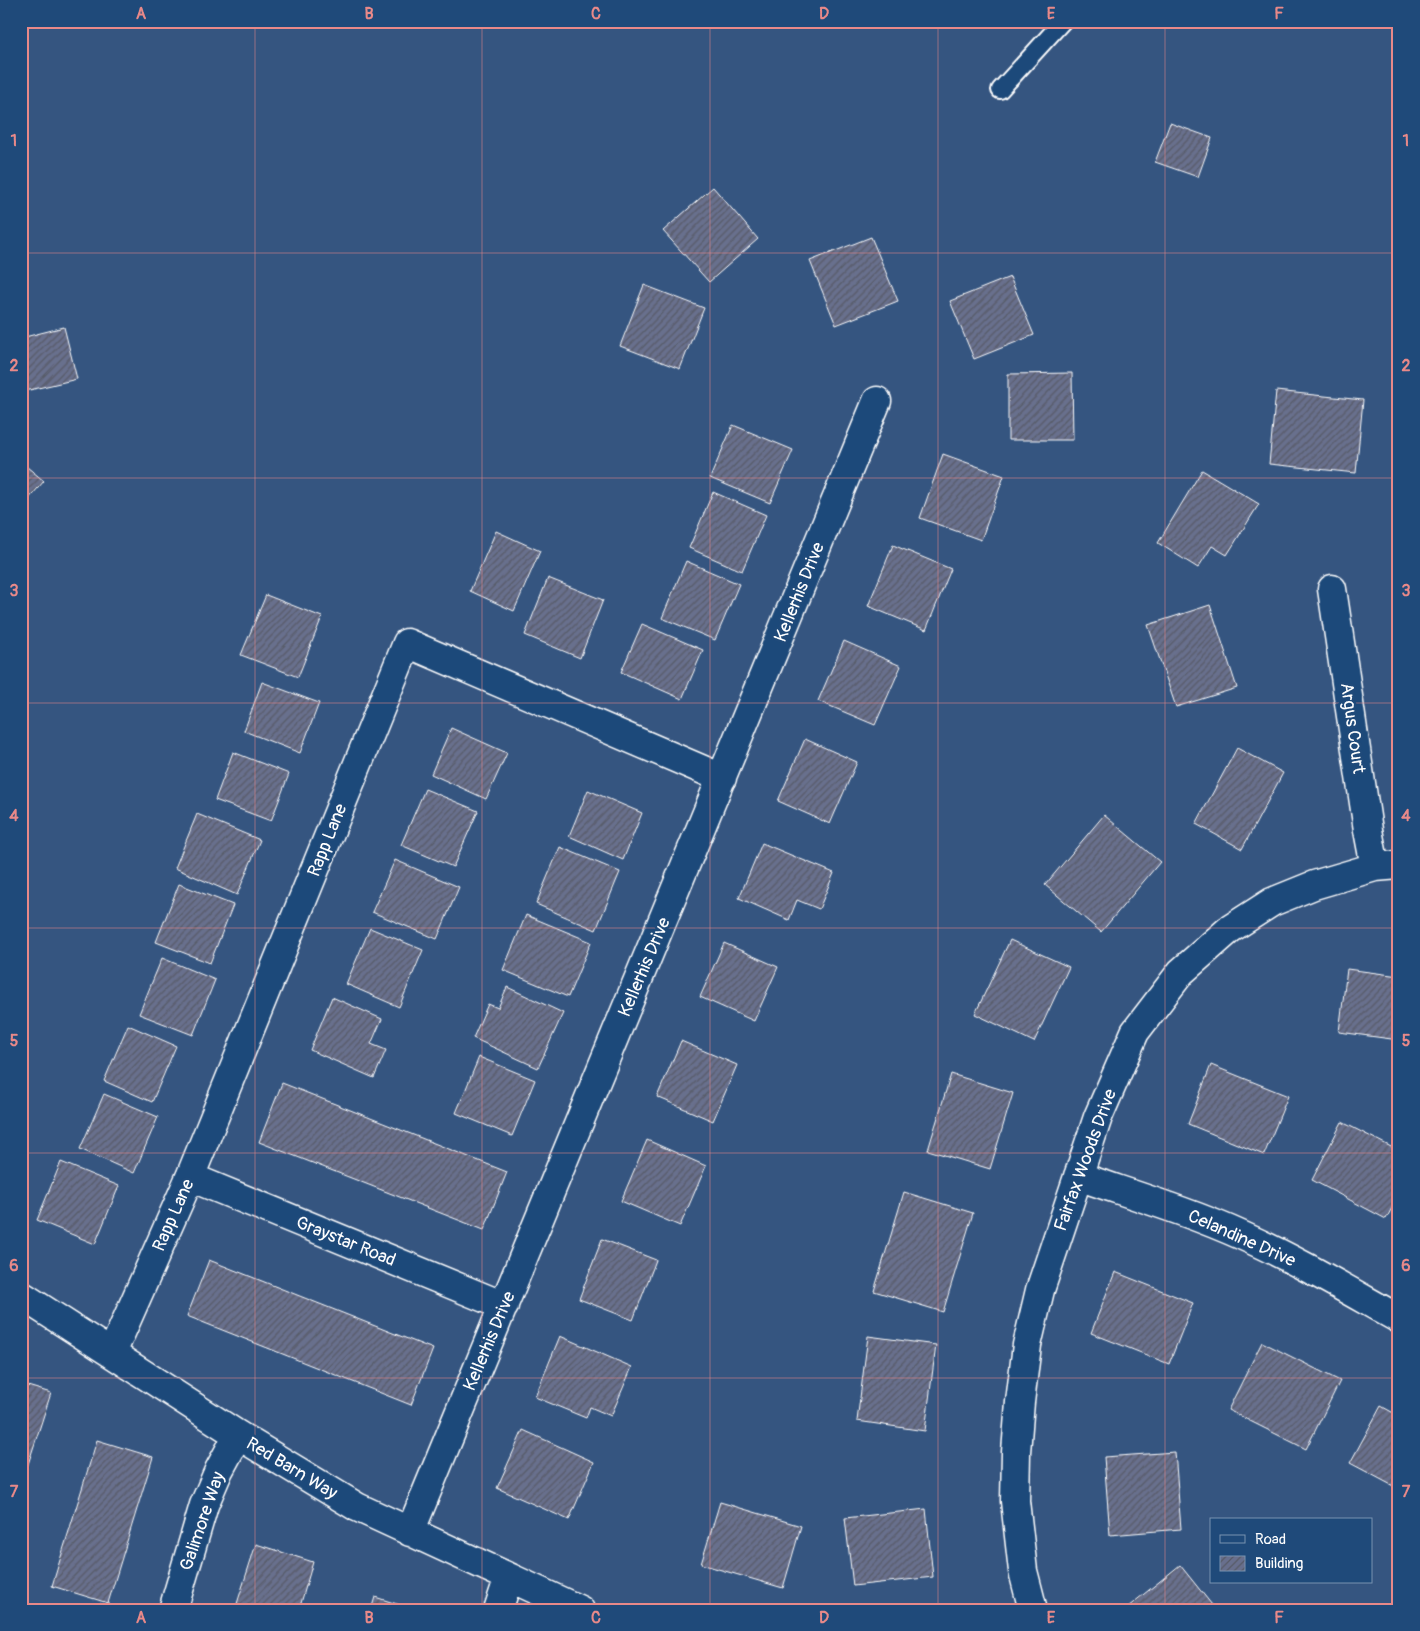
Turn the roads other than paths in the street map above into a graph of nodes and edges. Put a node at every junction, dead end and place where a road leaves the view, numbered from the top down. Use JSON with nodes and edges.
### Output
{"nodes":[{"id":1,"x":1063,"y":21,"type":"edge"},
{"id":2,"x":1000,"y":90,"type":"dead end"},
{"id":3,"x":878,"y":401,"type":"dead end"},
{"id":4,"x":1332,"y":589,"type":"dead end"},
{"id":5,"x":722,"y":778,"type":"junction"},
{"id":6,"x":1387,"y":866,"type":"edge"},
{"id":7,"x":1078,"y":1176,"type":"junction"},
{"id":8,"x":190,"y":1177,"type":"junction"},
{"id":9,"x":21,"y":1295,"type":"edge"},
{"id":10,"x":504,"y":1306,"type":"junction"},
{"id":11,"x":1399,"y":1319,"type":"edge"},
{"id":12,"x":112,"y":1353,"type":"junction"},
{"id":13,"x":238,"y":1435,"type":"junction"},
{"id":14,"x":410,"y":1532,"type":"junction"},
{"id":15,"x":509,"y":1577,"type":"junction"},
{"id":16,"x":173,"y":1610,"type":"edge"},
{"id":17,"x":498,"y":1610,"type":"edge"},
{"id":18,"x":580,"y":1610,"type":"edge"},
{"id":19,"x":1033,"y":1610,"type":"edge"}],
"edges":[{"from":1,"to":2,"type":"lane"},
{"from":3,"to":5,"type":"street","name":"Kellerhis Drive"},
{"from":4,"to":6,"type":"street","name":"Argus Court"},
{"from":5,"to":8,"type":"street","name":"Rapp Lane"},
{"from":5,"to":10,"type":"street","name":"Kellerhis Drive"},
{"from":6,"to":7,"type":"street","name":"Fairfax Woods Drive"},
{"from":7,"to":11,"type":"street","name":"Celandine Drive"},
{"from":7,"to":19,"type":"street","name":"Fairfax Woods Drive"},
{"from":8,"to":10,"type":"street","name":"Graystar Road"},
{"from":8,"to":12,"type":"street","name":"Rapp Lane"},
{"from":9,"to":12,"type":"street","name":"Red Barn Way"},
{"from":10,"to":14,"type":"street","name":"Kellerhis Drive"},
{"from":12,"to":13,"type":"street","name":"Red Barn Way"},
{"from":13,"to":14,"type":"street","name":"Red Barn Way"},
{"from":13,"to":16,"type":"street","name":"Galimore Way"},
{"from":14,"to":15,"type":"street","name":"Red Barn Way"},
{"from":15,"to":17,"type":"street"},
{"from":15,"to":18,"type":"street","name":"Red Barn Way"}]}
